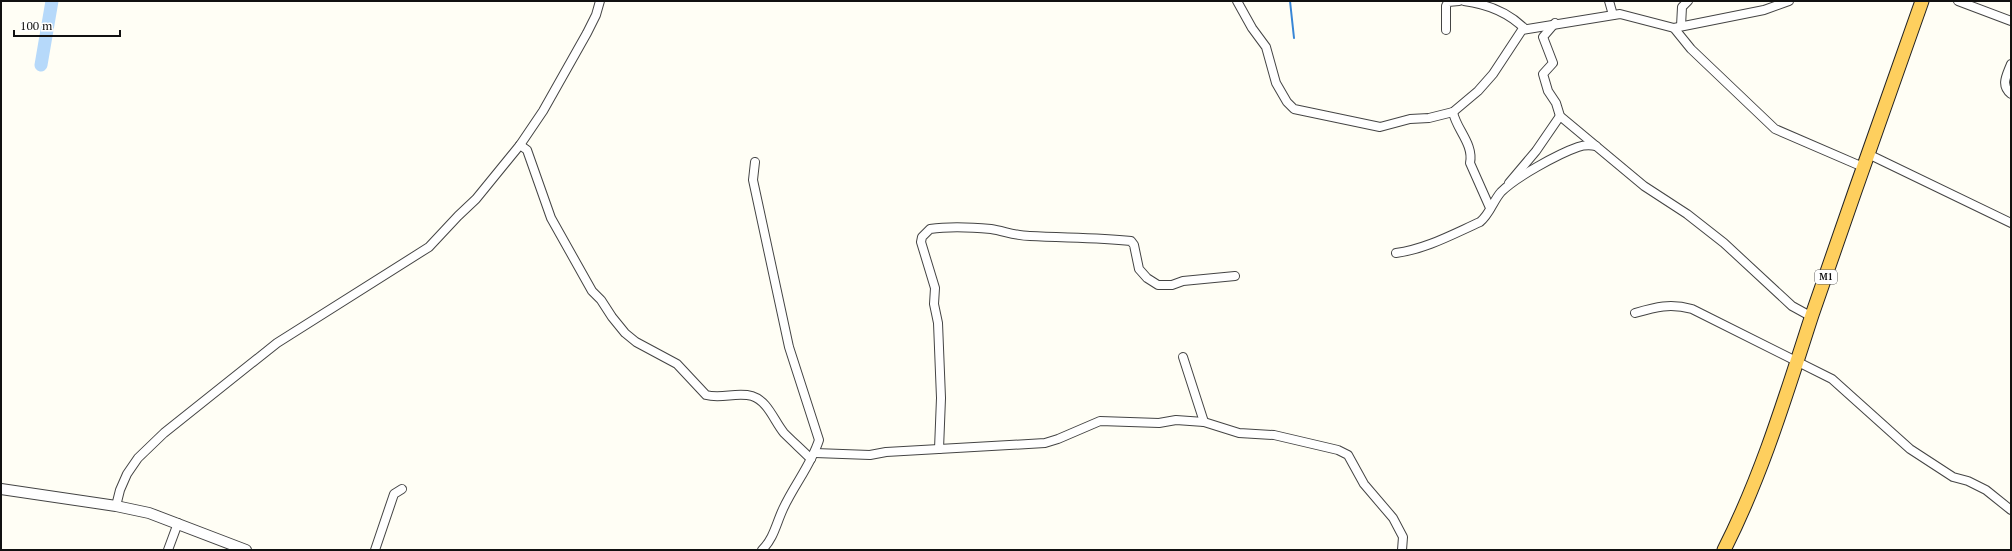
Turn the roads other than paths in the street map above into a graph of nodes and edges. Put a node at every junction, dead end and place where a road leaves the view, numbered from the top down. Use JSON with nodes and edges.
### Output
{"nodes":[{"id":1,"x":600,"y":1,"type":"edge"},
{"id":2,"x":1237,"y":1,"type":"edge"},
{"id":3,"x":1459,"y":1,"type":"edge"},
{"id":4,"x":1464,"y":1,"type":"edge"},
{"id":5,"x":1610,"y":1,"type":"edge"},
{"id":6,"x":1688,"y":1,"type":"edge"},
{"id":7,"x":1789,"y":1,"type":"edge"},
{"id":8,"x":1922,"y":1,"type":"edge"},
{"id":9,"x":1958,"y":1,"type":"edge"},
{"id":10,"x":1613,"y":15,"type":"junction"},
{"id":11,"x":2011,"y":21,"type":"edge"},
{"id":12,"x":1555,"y":24,"type":"junction"},
{"id":13,"x":1677,"y":27,"type":"junction"},
{"id":14,"x":1525,"y":29,"type":"junction"},
{"id":15,"x":1446,"y":30,"type":"dead end"},
{"id":16,"x":2011,"y":64,"type":"edge"},
{"id":17,"x":2011,"y":94,"type":"edge"},
{"id":18,"x":1453,"y":112,"type":"junction"},
{"id":19,"x":1560,"y":116,"type":"junction"},
{"id":20,"x":520,"y":145,"type":"junction"},
{"id":21,"x":1597,"y":146,"type":"junction"},
{"id":22,"x":1866,"y":161,"type":"junction"},
{"id":23,"x":755,"y":162,"type":"dead end"},
{"id":24,"x":1501,"y":192,"type":"junction"},
{"id":25,"x":1490,"y":208,"type":"junction"},
{"id":26,"x":2011,"y":223,"type":"edge"},
{"id":27,"x":1396,"y":253,"type":"dead end"},
{"id":28,"x":1235,"y":276,"type":"dead end"},
{"id":29,"x":1634,"y":313,"type":"dead end"},
{"id":30,"x":1812,"y":317,"type":"junction"},
{"id":31,"x":1183,"y":356,"type":"dead end"},
{"id":32,"x":1798,"y":361,"type":"junction"},
{"id":33,"x":1204,"y":422,"type":"junction"},
{"id":34,"x":939,"y":449,"type":"junction"},
{"id":35,"x":813,"y":456,"type":"junction"},
{"id":36,"x":1,"y":488,"type":"edge"},
{"id":37,"x":402,"y":489,"type":"dead end"},
{"id":38,"x":116,"y":506,"type":"junction"},
{"id":39,"x":2011,"y":510,"type":"edge"},
{"id":40,"x":178,"y":523,"type":"junction"},
{"id":41,"x":168,"y":550,"type":"edge"},
{"id":42,"x":246,"y":550,"type":"edge"},
{"id":43,"x":375,"y":550,"type":"edge"},
{"id":44,"x":762,"y":550,"type":"edge"},
{"id":45,"x":1402,"y":550,"type":"edge"},
{"id":46,"x":1724,"y":550,"type":"edge"}],
"edges":[{"from":1,"to":20,"type":"street"},
{"from":2,"to":18,"type":"street"},
{"from":3,"to":15,"type":"street"},
{"from":4,"to":14,"type":"street"},
{"from":5,"to":10,"type":"street"},
{"from":6,"to":13,"type":"street"},
{"from":7,"to":13,"type":"street"},
{"from":8,"to":22,"type":"highway","number":"M1"},
{"from":9,"to":11,"type":"street"},
{"from":10,"to":12,"type":"street"},
{"from":10,"to":13,"type":"street"},
{"from":12,"to":14,"type":"street"},
{"from":12,"to":19,"type":"street"},
{"from":13,"to":22,"type":"street"},
{"from":14,"to":18,"type":"street"},
{"from":16,"to":17,"type":"street"},
{"from":18,"to":25,"type":"street"},
{"from":19,"to":21,"type":"street"},
{"from":19,"to":24,"type":"street"},
{"from":20,"to":35,"type":"street"},
{"from":20,"to":38,"type":"street"},
{"from":21,"to":24,"type":"street"},
{"from":21,"to":30,"type":"street"},
{"from":22,"to":26,"type":"street"},
{"from":22,"to":30,"type":"highway","number":"M1"},
{"from":23,"to":35,"type":"street"},
{"from":24,"to":25,"type":"street"},
{"from":25,"to":27,"type":"street"},
{"from":28,"to":34,"type":"street"},
{"from":29,"to":32,"type":"street"},
{"from":30,"to":32,"type":"highway","number":"M1"},
{"from":31,"to":33,"type":"street"},
{"from":32,"to":39,"type":"street"},
{"from":32,"to":46,"type":"highway","number":"M1"},
{"from":33,"to":34,"type":"street"},
{"from":33,"to":45,"type":"street"},
{"from":34,"to":35,"type":"street"},
{"from":35,"to":44,"type":"street"},
{"from":36,"to":38,"type":"street"},
{"from":37,"to":43,"type":"street"},
{"from":38,"to":40,"type":"street"},
{"from":40,"to":41,"type":"street"},
{"from":40,"to":42,"type":"street"}]}
